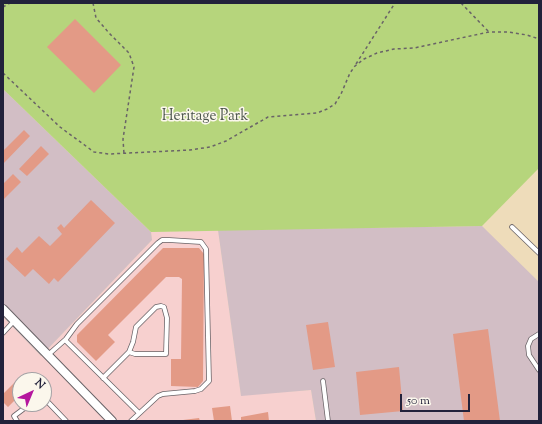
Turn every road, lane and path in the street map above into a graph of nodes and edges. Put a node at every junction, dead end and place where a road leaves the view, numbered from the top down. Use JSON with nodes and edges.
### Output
{"nodes":[{"id":1,"x":10,"y":3,"type":"edge"},
{"id":2,"x":93,"y":3,"type":"edge"},
{"id":3,"x":395,"y":3,"type":"edge"},
{"id":4,"x":461,"y":3,"type":"edge"},
{"id":5,"x":3,"y":7,"type":"edge"},
{"id":6,"x":490,"y":32,"type":"junction"},
{"id":7,"x":539,"y":39,"type":"edge"},
{"id":8,"x":355,"y":66,"type":"junction"},
{"id":9,"x":3,"y":72,"type":"edge"},
{"id":10,"x":124,"y":154,"type":"junction"},
{"id":11,"x":512,"y":227,"type":"dead end"},
{"id":12,"x":539,"y":253,"type":"edge"},
{"id":13,"x":3,"y":309,"type":"edge"},
{"id":14,"x":14,"y":321,"type":"junction"},
{"id":15,"x":3,"y":333,"type":"edge"},
{"id":16,"x":539,"y":334,"type":"edge"},
{"id":17,"x":64,"y":340,"type":"junction"},
{"id":18,"x":129,"y":352,"type":"junction"},
{"id":19,"x":48,"y":355,"type":"junction"},
{"id":20,"x":539,"y":370,"type":"edge"},
{"id":21,"x":103,"y":378,"type":"junction"},
{"id":22,"x":323,"y":381,"type":"dead end"},
{"id":23,"x":52,"y":406,"type":"edge"},
{"id":24,"x":19,"y":412,"type":"edge"},
{"id":25,"x":139,"y":414,"type":"junction"},
{"id":26,"x":17,"y":421,"type":"edge"},
{"id":27,"x":66,"y":421,"type":"edge"},
{"id":28,"x":112,"y":421,"type":"edge"},
{"id":29,"x":130,"y":421,"type":"edge"},
{"id":30,"x":328,"y":421,"type":"edge"}],
"edges":[{"from":1,"to":5,"type":"path"},
{"from":2,"to":10,"type":"path"},
{"from":3,"to":8,"type":"path"},
{"from":4,"to":6,"type":"path"},
{"from":6,"to":7,"type":"path"},
{"from":6,"to":8,"type":"path"},
{"from":8,"to":10,"type":"path"},
{"from":9,"to":10,"type":"path"},
{"from":11,"to":12,"type":"lane"},
{"from":13,"to":14,"type":"street"},
{"from":14,"to":15,"type":"lane"},
{"from":14,"to":19,"type":"street"},
{"from":16,"to":20,"type":"lane"},
{"from":17,"to":19,"type":"lane"},
{"from":17,"to":21,"type":"lane"},
{"from":17,"to":25,"type":"lane"},
{"from":18,"to":18,"type":"lane"},
{"from":18,"to":21,"type":"lane"},
{"from":19,"to":28,"type":"street"},
{"from":21,"to":25,"type":"lane"},
{"from":22,"to":30,"type":"lane"},
{"from":23,"to":27,"type":"lane"},
{"from":24,"to":26,"type":"lane"},
{"from":25,"to":29,"type":"lane"}]}
